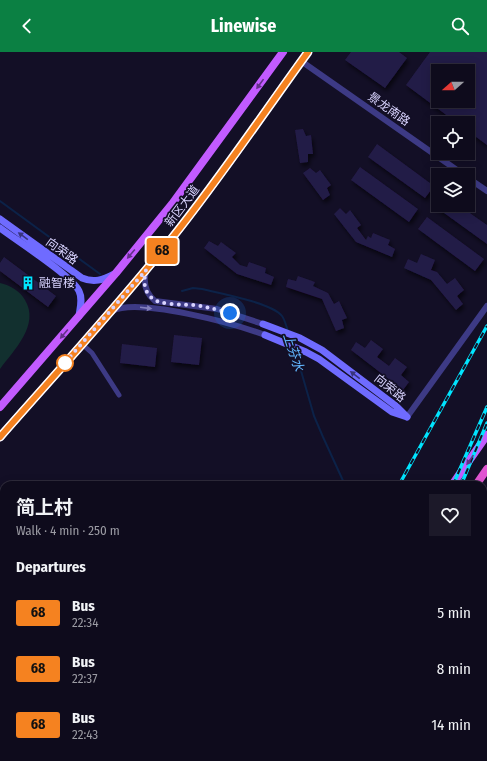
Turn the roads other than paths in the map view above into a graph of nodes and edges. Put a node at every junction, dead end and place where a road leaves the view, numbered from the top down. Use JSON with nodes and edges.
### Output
{"nodes":[{"id":1,"x":283,"y":52,"type":"edge"},
{"id":2,"x":308,"y":52,"type":"edge"},
{"id":3,"x":302,"y":61,"type":"junction"},
{"id":4,"x":454,"y":168,"type":"edge"},
{"id":5,"x":475,"y":183,"type":"edge"},
{"id":6,"x":487,"y":191,"type":"edge"},
{"id":7,"x":0,"y":219,"type":"edge"},
{"id":8,"x":0,"y":228,"type":"edge"},
{"id":9,"x":146,"y":270,"type":"junction"},
{"id":10,"x":116,"y":273,"type":"junction"},
{"id":11,"x":487,"y":306,"type":"edge"},
{"id":12,"x":109,"y":313,"type":"junction"},
{"id":13,"x":79,"y":316,"type":"junction"},
{"id":14,"x":263,"y":324,"type":"joint"},
{"id":15,"x":265,"y":335,"type":"joint"},
{"id":16,"x":82,"y":344,"type":"junction"},
{"id":17,"x":119,"y":395,"type":"dead end"},
{"id":18,"x":0,"y":407,"type":"edge"},
{"id":19,"x":407,"y":417,"type":"junction"},
{"id":20,"x":487,"y":435,"type":"edge"},
{"id":21,"x":0,"y":437,"type":"edge"},
{"id":22,"x":487,"y":470,"type":"edge"},
{"id":23,"x":455,"y":481,"type":"edge"},
{"id":24,"x":479,"y":481,"type":"edge"}],
"edges":[{"from":1,"to":10,"type":"main road","name":"新区大道","one_way":true},
{"from":2,"to":3,"type":"main road","name":"新区大道"},
{"from":3,"to":4,"type":"street","name":"景龙南路"},
{"from":3,"to":9,"type":"main road","name":"新区大道"},
{"from":5,"to":6,"type":"street"},
{"from":10,"to":7,"type":"main road","name":"向荣路","one_way":true},
{"from":8,"to":13,"type":"main road","name":"向荣路"},
{"from":9,"to":12,"type":"main road","name":"新区大道"},
{"from":9,"to":14,"type":"street","name":"向荣路"},
{"from":10,"to":13,"type":"main road","name":"新区大道"},
{"from":11,"to":19,"type":"street"},
{"from":12,"to":15,"type":"street","name":"向荣路","one_way":true},
{"from":12,"to":16,"type":"main road","name":"新区大道"},
{"from":13,"to":18,"type":"main road","name":"新区大道","one_way":true},
{"from":19,"to":14,"type":"main road","name":"向荣路","one_way":true},
{"from":15,"to":19,"type":"main road","name":"向荣路"},
{"from":16,"to":17,"type":"street"},
{"from":16,"to":21,"type":"main road","name":"新区大道"},
{"from":20,"to":23,"type":"main road","one_way":true},
{"from":22,"to":24,"type":"highway"}]}
